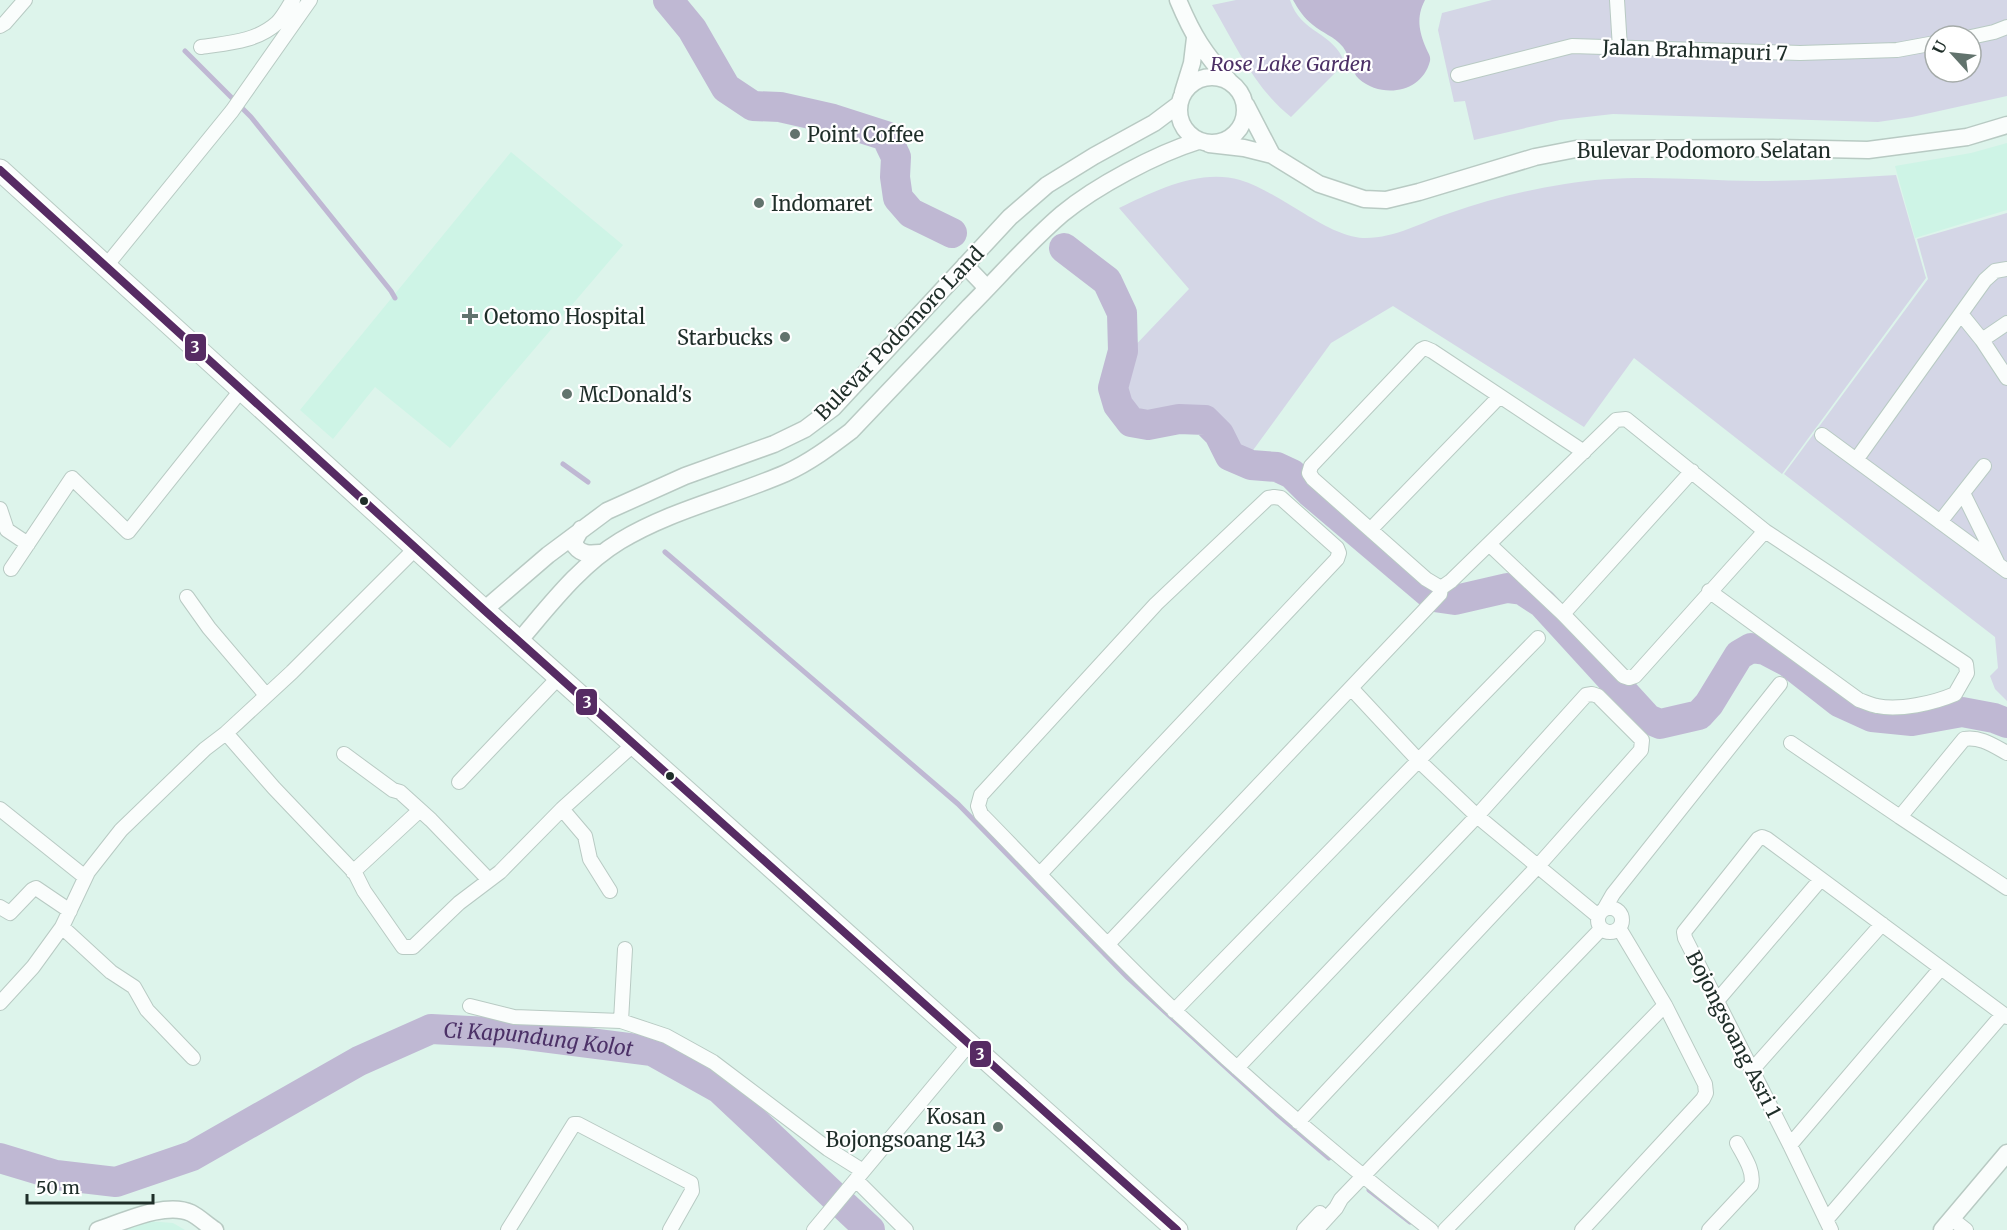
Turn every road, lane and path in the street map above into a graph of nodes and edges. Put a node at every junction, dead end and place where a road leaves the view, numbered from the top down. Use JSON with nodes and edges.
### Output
{"nodes":[{"id":1,"x":293,"y":0,"type":"edge"},
{"id":2,"x":310,"y":0,"type":"edge"},
{"id":3,"x":1178,"y":0,"type":"edge"},
{"id":4,"x":1617,"y":0,"type":"edge"},
{"id":5,"x":26,"y":1,"type":"edge"},
{"id":6,"x":0,"y":26,"type":"edge"},
{"id":7,"x":2007,"y":27,"type":"edge"},
{"id":8,"x":1983,"y":35,"type":"edge"},
{"id":9,"x":1195,"y":38,"type":"junction"},
{"id":10,"x":1923,"y":45,"type":"edge"},
{"id":11,"x":201,"y":47,"type":"dead end"},
{"id":12,"x":1620,"y":48,"type":"junction"},
{"id":13,"x":1458,"y":75,"type":"dead end"},
{"id":14,"x":1230,"y":82,"type":"junction"},
{"id":15,"x":1244,"y":99,"type":"junction"},
{"id":16,"x":1180,"y":100,"type":"junction"},
{"id":17,"x":2007,"y":125,"type":"edge"},
{"id":18,"x":1133,"y":136,"type":"junction"},
{"id":19,"x":1204,"y":142,"type":"junction"},
{"id":20,"x":1272,"y":155,"type":"junction"},
{"id":21,"x":1146,"y":162,"type":"junction"},
{"id":22,"x":0,"y":170,"type":"edge"},
{"id":23,"x":965,"y":265,"type":"junction"},
{"id":24,"x":106,"y":266,"type":"junction"},
{"id":25,"x":2007,"y":269,"type":"edge"},
{"id":26,"x":987,"y":288,"type":"junction"},
{"id":27,"x":1961,"y":314,"type":"junction"},
{"id":28,"x":2007,"y":323,"type":"edge"},
{"id":29,"x":1982,"y":340,"type":"junction"},
{"id":30,"x":2007,"y":378,"type":"edge"},
{"id":31,"x":242,"y":389,"type":"junction"},
{"id":32,"x":1500,"y":396,"type":"junction"},
{"id":33,"x":1822,"y":435,"type":"dead end"},
{"id":34,"x":1584,"y":452,"type":"junction"},
{"id":35,"x":1856,"y":460,"type":"junction"},
{"id":36,"x":1984,"y":466,"type":"dead end"},
{"id":37,"x":1692,"y":471,"type":"junction"},
{"id":38,"x":1963,"y":493,"type":"junction"},
{"id":39,"x":0,"y":509,"type":"edge"},
{"id":40,"x":1940,"y":522,"type":"junction"},
{"id":41,"x":581,"y":529,"type":"junction"},
{"id":42,"x":1371,"y":529,"type":"junction"},
{"id":43,"x":1765,"y":531,"type":"junction"},
{"id":44,"x":28,"y":544,"type":"junction"},
{"id":45,"x":1489,"y":544,"type":"junction"},
{"id":46,"x":416,"y":548,"type":"junction"},
{"id":47,"x":601,"y":553,"type":"junction"},
{"id":48,"x":2002,"y":567,"type":"edge"},
{"id":49,"x":11,"y":569,"type":"dead end"},
{"id":50,"x":1709,"y":591,"type":"junction"},
{"id":51,"x":1437,"y":595,"type":"junction"},
{"id":52,"x":187,"y":597,"type":"dead end"},
{"id":53,"x":484,"y":610,"type":"junction"},
{"id":54,"x":1563,"y":614,"type":"junction"},
{"id":55,"x":1538,"y":638,"type":"dead end"},
{"id":56,"x":519,"y":641,"type":"junction"},
{"id":57,"x":559,"y":677,"type":"junction"},
{"id":58,"x":1780,"y":684,"type":"dead end"},
{"id":59,"x":1351,"y":688,"type":"junction"},
{"id":60,"x":267,"y":695,"type":"junction"},
{"id":61,"x":226,"y":733,"type":"junction"},
{"id":62,"x":1791,"y":743,"type":"dead end"},
{"id":63,"x":634,"y":744,"type":"junction"},
{"id":64,"x":2007,"y":753,"type":"edge"},
{"id":65,"x":344,"y":754,"type":"dead end"},
{"id":66,"x":1419,"y":761,"type":"junction"},
{"id":67,"x":459,"y":782,"type":"dead end"},
{"id":68,"x":0,"y":808,"type":"edge"},
{"id":69,"x":562,"y":809,"type":"junction"},
{"id":70,"x":420,"y":810,"type":"junction"},
{"id":71,"x":1477,"y":816,"type":"junction"},
{"id":72,"x":1899,"y":817,"type":"junction"},
{"id":73,"x":1538,"y":866,"type":"junction"},
{"id":74,"x":353,"y":872,"type":"junction"},
{"id":75,"x":1040,"y":874,"type":"junction"},
{"id":76,"x":85,"y":877,"type":"junction"},
{"id":77,"x":1821,"y":879,"type":"junction"},
{"id":78,"x":489,"y":880,"type":"junction"},
{"id":79,"x":2007,"y":888,"type":"edge"},
{"id":80,"x":610,"y":891,"type":"dead end"},
{"id":81,"x":0,"y":907,"type":"edge"},
{"id":82,"x":70,"y":911,"type":"junction"},
{"id":83,"x":1601,"y":918,"type":"junction"},
{"id":84,"x":1882,"y":924,"type":"junction"},
{"id":85,"x":62,"y":927,"type":"junction"},
{"id":86,"x":1619,"y":928,"type":"junction"},
{"id":87,"x":1108,"y":944,"type":"junction"},
{"id":88,"x":625,"y":949,"type":"dead end"},
{"id":89,"x":1941,"y":968,"type":"junction"},
{"id":90,"x":1716,"y":1002,"type":"junction"},
{"id":91,"x":0,"y":1003,"type":"edge"},
{"id":92,"x":1665,"y":1005,"type":"junction"},
{"id":93,"x":470,"y":1006,"type":"dead end"},
{"id":94,"x":1174,"y":1011,"type":"junction"},
{"id":95,"x":2005,"y":1016,"type":"edge"},
{"id":96,"x":621,"y":1021,"type":"junction"},
{"id":97,"x":969,"y":1044,"type":"junction"},
{"id":98,"x":193,"y":1058,"type":"dead end"},
{"id":99,"x":1237,"y":1068,"type":"junction"},
{"id":100,"x":1752,"y":1070,"type":"junction"},
{"id":101,"x":1298,"y":1122,"type":"junction"},
{"id":102,"x":1737,"y":1143,"type":"dead end"},
{"id":103,"x":1790,"y":1145,"type":"junction"},
{"id":104,"x":2007,"y":1153,"type":"edge"},
{"id":105,"x":1362,"y":1177,"type":"junction"},
{"id":106,"x":857,"y":1179,"type":"junction"},
{"id":107,"x":1341,"y":1198,"type":"junction"},
{"id":108,"x":1828,"y":1225,"type":"edge"},
{"id":109,"x":1944,"y":1227,"type":"edge"},
{"id":110,"x":98,"y":1230,"type":"edge"},
{"id":111,"x":215,"y":1230,"type":"edge"},
{"id":112,"x":508,"y":1230,"type":"edge"},
{"id":113,"x":670,"y":1230,"type":"edge"},
{"id":114,"x":814,"y":1230,"type":"edge"},
{"id":115,"x":906,"y":1230,"type":"edge"},
{"id":116,"x":1177,"y":1230,"type":"edge"},
{"id":117,"x":1304,"y":1230,"type":"edge"},
{"id":118,"x":1316,"y":1230,"type":"edge"},
{"id":119,"x":1431,"y":1230,"type":"edge"},
{"id":120,"x":1445,"y":1230,"type":"edge"},
{"id":121,"x":1582,"y":1230,"type":"edge"},
{"id":122,"x":1709,"y":1230,"type":"edge"},
{"id":123,"x":1966,"y":1230,"type":"edge"}],
"edges":[{"from":1,"to":11,"type":"street"},
{"from":2,"to":24,"type":"street"},
{"from":3,"to":9,"type":"street"},
{"from":4,"to":12,"type":"street"},
{"from":5,"to":6,"type":"street"},
{"from":7,"to":8,"type":"street"},
{"from":9,"to":14,"type":"street"},
{"from":9,"to":16,"type":"street"},
{"from":10,"to":12,"type":"street","name":"Jalan Brahmapuri 7"},
{"from":12,"to":13,"type":"street","name":"Jalan Brahmapuri 7"},
{"from":14,"to":15,"type":"street"},
{"from":14,"to":16,"type":"street"},
{"from":15,"to":19,"type":"street"},
{"from":15,"to":20,"type":"street","name":"Bulevar Podomoro Selatan"},
{"from":16,"to":18,"type":"street","name":"Bulevar Podomoro Land"},
{"from":16,"to":19,"type":"street"},
{"from":17,"to":20,"type":"street","name":"Bulevar Podomoro Selatan"},
{"from":18,"to":21,"type":"street"},
{"from":18,"to":23,"type":"street","name":"Bulevar Podomoro Land"},
{"from":19,"to":20,"type":"street","name":"Bulevar Podomoro Selatan"},
{"from":19,"to":21,"type":"street","name":"Bulevar Podomoro Land"},
{"from":21,"to":26,"type":"street","name":"Bulevar Podomoro Land"},
{"from":22,"to":24,"type":"main road"},
{"from":23,"to":26,"type":"street"},
{"from":23,"to":41,"type":"street","name":"Bulevar Podomoro Land"},
{"from":24,"to":31,"type":"main road"},
{"from":25,"to":27,"type":"street"},
{"from":26,"to":47,"type":"street","name":"Bulevar Podomoro Land"},
{"from":27,"to":29,"type":"street"},
{"from":27,"to":35,"type":"street"},
{"from":28,"to":29,"type":"street"},
{"from":29,"to":30,"type":"street"},
{"from":31,"to":44,"type":"street"},
{"from":31,"to":46,"type":"main road"},
{"from":32,"to":34,"type":"street"},
{"from":32,"to":42,"type":"street"},
{"from":32,"to":42,"type":"street"},
{"from":33,"to":35,"type":"street"},
{"from":34,"to":37,"type":"street"},
{"from":34,"to":45,"type":"street"},
{"from":35,"to":40,"type":"street"},
{"from":36,"to":38,"type":"street"},
{"from":37,"to":43,"type":"street"},
{"from":37,"to":54,"type":"street"},
{"from":38,"to":40,"type":"street"},
{"from":38,"to":48,"type":"street"},
{"from":39,"to":44,"type":"street"},
{"from":40,"to":48,"type":"street"},
{"from":41,"to":47,"type":"street"},
{"from":41,"to":53,"type":"street","name":"Bulevar Podomoro Land"},
{"from":42,"to":51,"type":"street"},
{"from":43,"to":50,"type":"street"},
{"from":43,"to":50,"type":"street"},
{"from":44,"to":49,"type":"street"},
{"from":45,"to":51,"type":"street"},
{"from":45,"to":54,"type":"street"},
{"from":46,"to":53,"type":"main road"},
{"from":46,"to":60,"type":"street"},
{"from":47,"to":56,"type":"street","name":"Bulevar Podomoro Land"},
{"from":50,"to":54,"type":"street"},
{"from":51,"to":59,"type":"street"},
{"from":52,"to":60,"type":"street"},
{"from":53,"to":56,"type":"main road"},
{"from":55,"to":66,"type":"street"},
{"from":56,"to":57,"type":"main road"},
{"from":57,"to":63,"type":"main road"},
{"from":57,"to":67,"type":"street"},
{"from":58,"to":83,"type":"street"},
{"from":59,"to":66,"type":"street"},
{"from":59,"to":87,"type":"street"},
{"from":60,"to":61,"type":"street"},
{"from":61,"to":74,"type":"street"},
{"from":61,"to":76,"type":"street"},
{"from":62,"to":72,"type":"street"},
{"from":63,"to":69,"type":"street"},
{"from":63,"to":97,"type":"main road"},
{"from":64,"to":72,"type":"street"},
{"from":65,"to":70,"type":"street"},
{"from":66,"to":71,"type":"street"},
{"from":66,"to":94,"type":"street"},
{"from":68,"to":76,"type":"street"},
{"from":69,"to":78,"type":"street"},
{"from":69,"to":80,"type":"street"},
{"from":70,"to":74,"type":"street"},
{"from":70,"to":78,"type":"street"},
{"from":71,"to":73,"type":"street"},
{"from":71,"to":73,"type":"street"},
{"from":71,"to":99,"type":"street"},
{"from":72,"to":79,"type":"street"},
{"from":73,"to":83,"type":"street"},
{"from":73,"to":101,"type":"street"},
{"from":74,"to":78,"type":"street"},
{"from":75,"to":75,"type":"street"},
{"from":75,"to":87,"type":"street"},
{"from":76,"to":82,"type":"street"},
{"from":77,"to":84,"type":"street","name":"Bojongsoang Asri 1"},
{"from":77,"to":90,"type":"street"},
{"from":77,"to":90,"type":"street","name":"Bojongsoang Asri 1"},
{"from":81,"to":82,"type":"street"},
{"from":82,"to":85,"type":"street"},
{"from":83,"to":86,"type":"street"},
{"from":83,"to":86,"type":"street"},
{"from":83,"to":105,"type":"street"},
{"from":84,"to":89,"type":"street","name":"Bojongsoang Asri 1"},
{"from":84,"to":100,"type":"street"},
{"from":85,"to":91,"type":"street"},
{"from":85,"to":98,"type":"street"},
{"from":86,"to":92,"type":"street"},
{"from":87,"to":94,"type":"street"},
{"from":88,"to":96,"type":"street"},
{"from":89,"to":95,"type":"street","name":"Bojongsoang Asri 1"},
{"from":89,"to":103,"type":"street"},
{"from":90,"to":100,"type":"street","name":"Bojongsoang Asri 1"},
{"from":92,"to":120,"type":"street"},
{"from":92,"to":121,"type":"street"},
{"from":93,"to":96,"type":"street"},
{"from":94,"to":99,"type":"street"},
{"from":95,"to":108,"type":"street"},
{"from":96,"to":106,"type":"street"},
{"from":97,"to":106,"type":"street"},
{"from":97,"to":116,"type":"main road"},
{"from":99,"to":101,"type":"street"},
{"from":100,"to":103,"type":"street","name":"Bojongsoang Asri 1"},
{"from":101,"to":105,"type":"street"},
{"from":102,"to":122,"type":"street"},
{"from":103,"to":108,"type":"street","name":"Bojongsoang Asri 1"},
{"from":104,"to":109,"type":"street"},
{"from":105,"to":107,"type":"street"},
{"from":105,"to":119,"type":"street"},
{"from":106,"to":114,"type":"street"},
{"from":106,"to":115,"type":"street"},
{"from":107,"to":117,"type":"street"},
{"from":107,"to":118,"type":"street"},
{"from":109,"to":123,"type":"street"},
{"from":110,"to":111,"type":"street"},
{"from":112,"to":113,"type":"street"}]}
